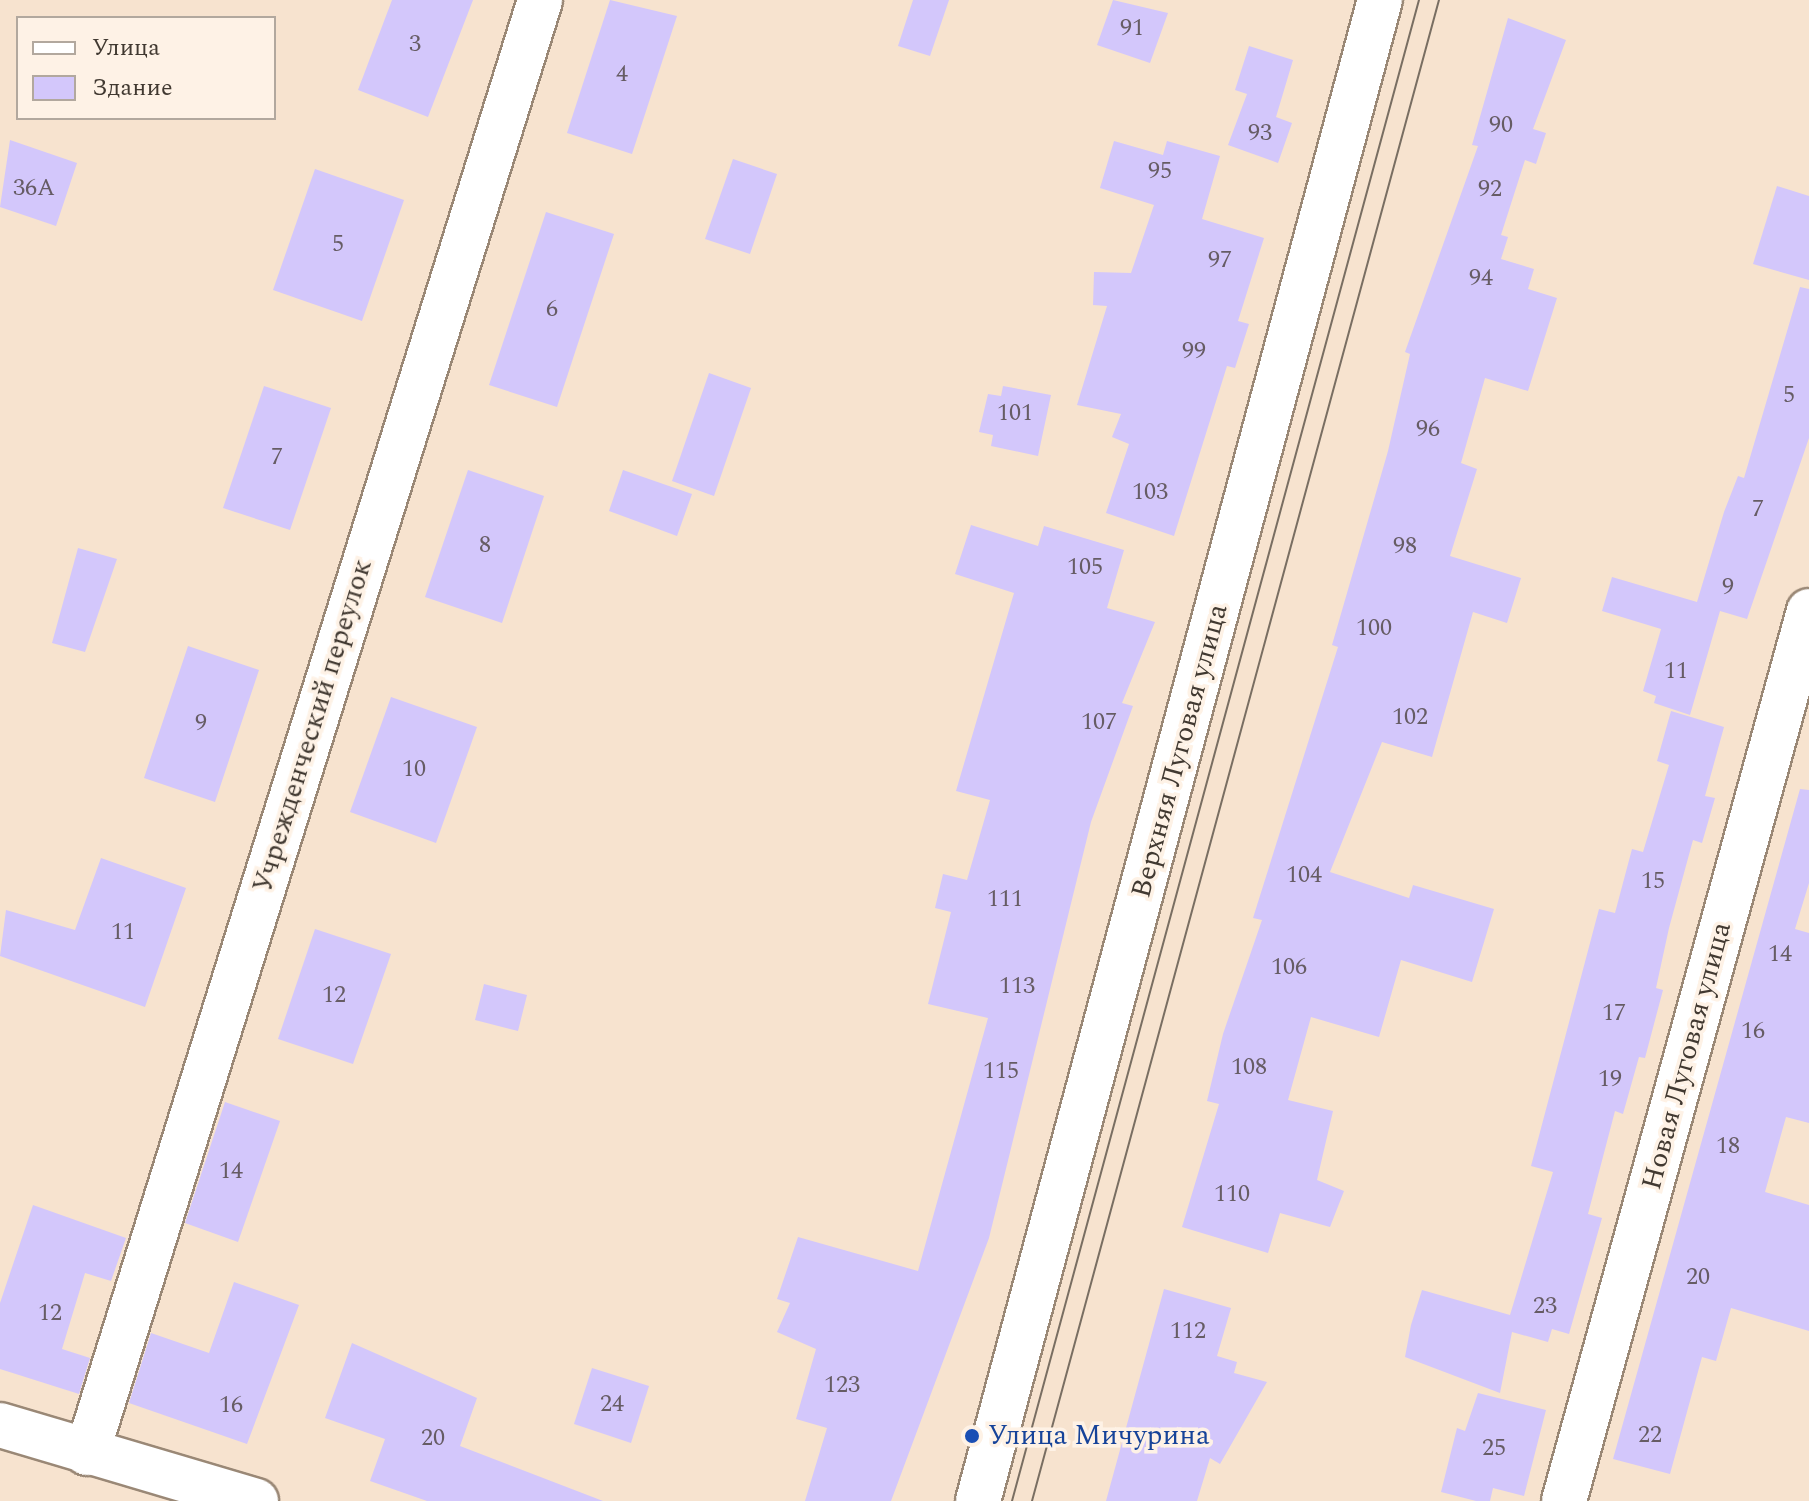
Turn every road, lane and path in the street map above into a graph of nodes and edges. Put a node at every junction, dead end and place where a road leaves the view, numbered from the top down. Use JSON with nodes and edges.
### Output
{"nodes":[{"id":1,"x":540,"y":0,"type":"edge"},
{"id":2,"x":1380,"y":0,"type":"edge"},
{"id":3,"x":1809,"y":611,"type":"edge"},
{"id":4,"x":0,"y":1425,"type":"edge"},
{"id":5,"x":87,"y":1453,"type":"junction"},
{"id":6,"x":256,"y":1501,"type":"edge"},
{"id":7,"x":978,"y":1501,"type":"edge"},
{"id":8,"x":1564,"y":1501,"type":"edge"}],
"edges":[{"from":1,"to":5,"type":"street","name":"Учрежденческий переулок"},
{"from":2,"to":7,"type":"street","name":"Верхняя Луговая улица"},
{"from":3,"to":8,"type":"street","name":"Новая Луговая улица"},
{"from":4,"to":5,"type":"street"},
{"from":5,"to":6,"type":"street"}]}
